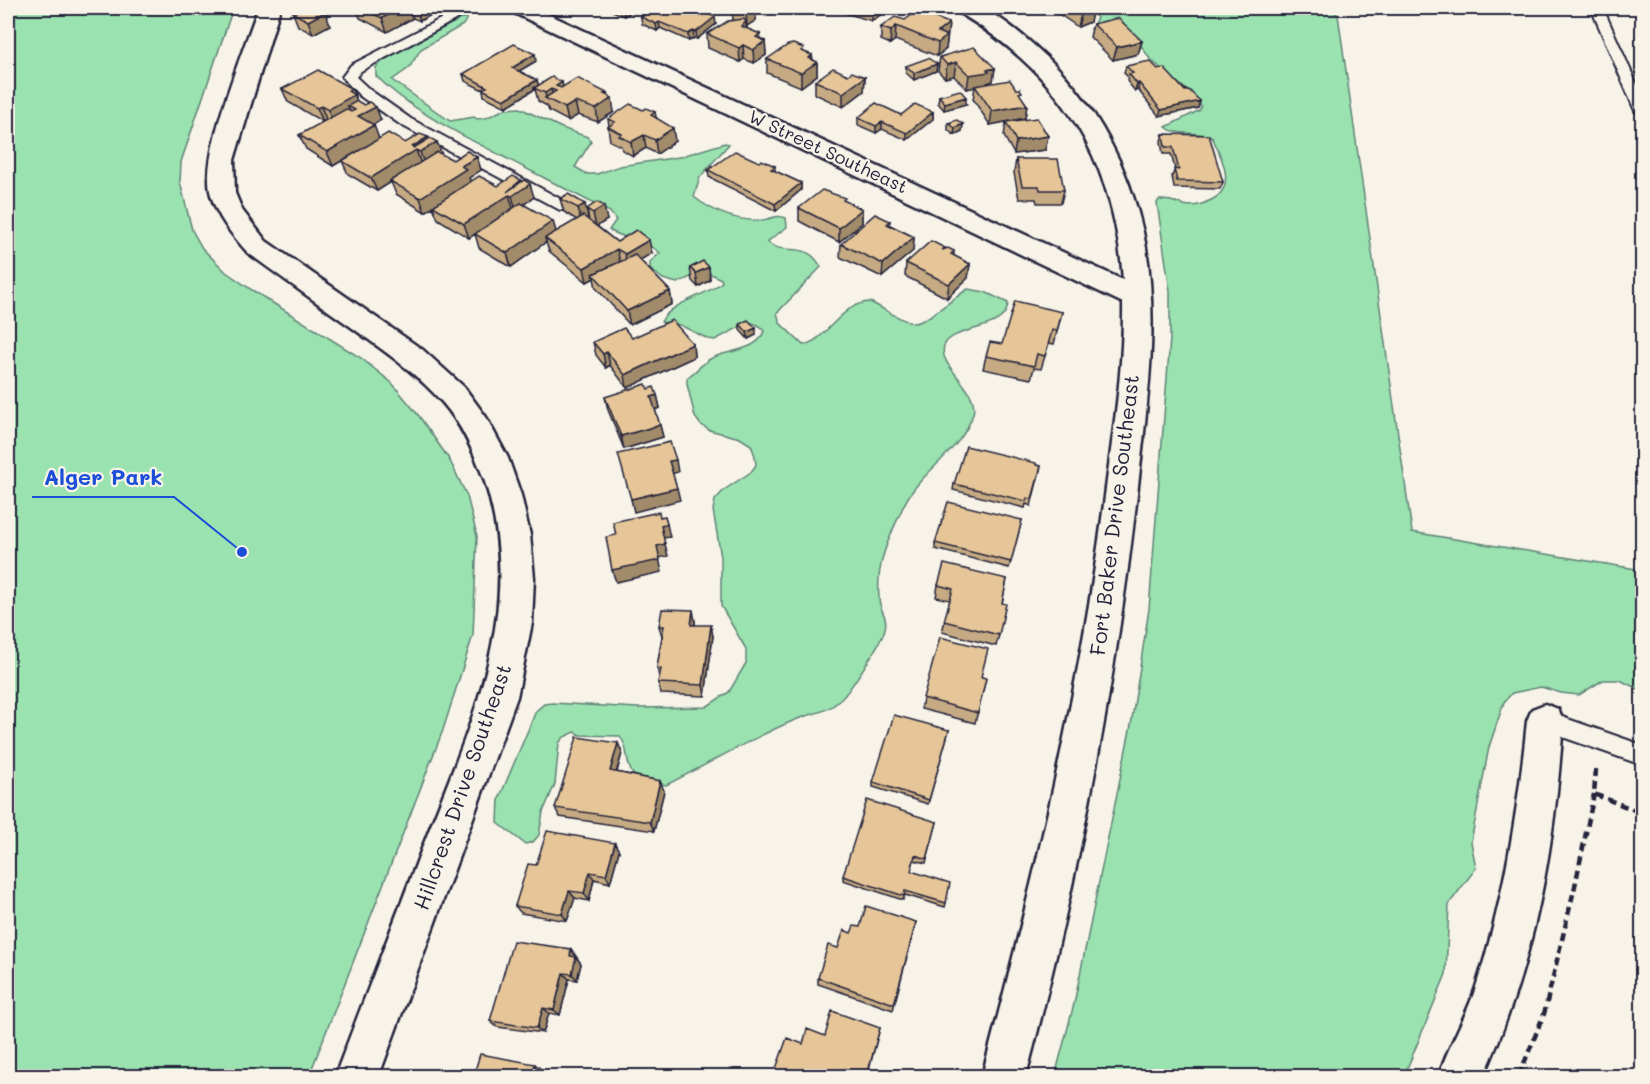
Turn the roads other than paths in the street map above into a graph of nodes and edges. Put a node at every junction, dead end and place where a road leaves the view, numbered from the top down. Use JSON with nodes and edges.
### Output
{"nodes":[{"id":1,"x":269,"y":8,"type":"edge"},
{"id":2,"x":471,"y":8,"type":"edge"},
{"id":3,"x":519,"y":8,"type":"edge"},
{"id":4,"x":965,"y":8,"type":"edge"},
{"id":5,"x":1597,"y":8,"type":"edge"},
{"id":6,"x":1642,"y":111,"type":"edge"},
{"id":7,"x":565,"y":207,"type":"edge"},
{"id":8,"x":1137,"y":297,"type":"junction"},
{"id":9,"x":1545,"y":721,"type":"joint"},
{"id":10,"x":1642,"y":755,"type":"edge"},
{"id":11,"x":357,"y":1077,"type":"edge"},
{"id":12,"x":1004,"y":1077,"type":"edge"},
{"id":13,"x":1461,"y":1077,"type":"edge"}],
"edges":[{"from":1,"to":11,"type":"street","name":"Hillcrest Drive Southeast"},
{"from":2,"to":7,"type":"lane"},
{"from":3,"to":8,"type":"street","name":"W Street Southeast"},
{"from":4,"to":8,"type":"street","name":"Fort Baker Drive Southeast"},
{"from":5,"to":6,"type":"lane"},
{"from":8,"to":12,"type":"street","name":"Fort Baker Drive Southeast"},
{"from":9,"to":10,"type":"lane"},
{"from":9,"to":13,"type":"street"}]}
